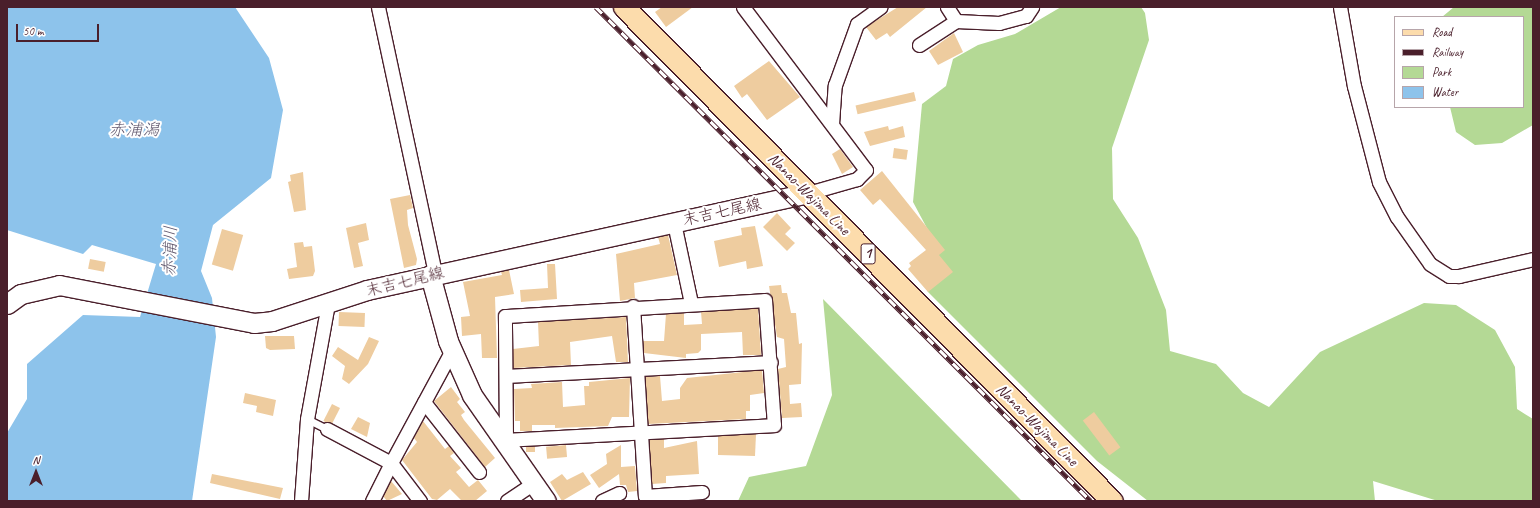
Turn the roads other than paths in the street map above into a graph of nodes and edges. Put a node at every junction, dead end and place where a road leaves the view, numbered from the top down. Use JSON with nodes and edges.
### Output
{"nodes":[{"id":1,"x":378,"y":7,"type":"edge"},
{"id":2,"x":624,"y":7,"type":"edge"},
{"id":3,"x":743,"y":7,"type":"edge"},
{"id":4,"x":880,"y":7,"type":"edge"},
{"id":5,"x":947,"y":7,"type":"edge"},
{"id":6,"x":1032,"y":7,"type":"edge"},
{"id":7,"x":1340,"y":7,"type":"edge"},
{"id":8,"x":956,"y":21,"type":"junction"},
{"id":9,"x":919,"y":46,"type":"dead end"},
{"id":10,"x":832,"y":124,"type":"junction"},
{"id":11,"x":808,"y":193,"type":"junction"},
{"id":12,"x":674,"y":223,"type":"junction"},
{"id":13,"x":1533,"y":259,"type":"edge"},
{"id":14,"x":433,"y":275,"type":"junction"},
{"id":15,"x":691,"y":303,"type":"junction"},
{"id":16,"x":7,"y":304,"type":"edge"},
{"id":17,"x":328,"y":304,"type":"junction"},
{"id":18,"x":633,"y":306,"type":"junction"},
{"id":19,"x":452,"y":350,"type":"junction"},
{"id":20,"x":771,"y":362,"type":"junction"},
{"id":21,"x":637,"y":369,"type":"junction"},
{"id":22,"x":507,"y":376,"type":"junction"},
{"id":23,"x":424,"y":402,"type":"junction"},
{"id":24,"x":307,"y":419,"type":"junction"},
{"id":25,"x":327,"y":430,"type":"joint"},
{"id":26,"x":642,"y":433,"type":"junction"},
{"id":27,"x":506,"y":440,"type":"junction"},
{"id":28,"x":391,"y":463,"type":"junction"},
{"id":29,"x":479,"y":472,"type":"dead end"},
{"id":30,"x":525,"y":492,"type":"edge"},
{"id":31,"x":702,"y":492,"type":"dead end"},
{"id":32,"x":619,"y":493,"type":"dead end"},
{"id":33,"x":301,"y":501,"type":"edge"},
{"id":34,"x":372,"y":501,"type":"edge"},
{"id":35,"x":420,"y":501,"type":"edge"},
{"id":36,"x":507,"y":501,"type":"edge"},
{"id":37,"x":546,"y":501,"type":"edge"},
{"id":38,"x":602,"y":501,"type":"edge"},
{"id":39,"x":1112,"y":501,"type":"edge"}],
"edges":[{"from":1,"to":14,"type":"street"},
{"from":2,"to":11,"type":"main road","name":"Nanao-Wajima Line","number":"1"},
{"from":3,"to":10,"type":"street"},
{"from":4,"to":10,"type":"street"},
{"from":5,"to":8,"type":"street"},
{"from":6,"to":8,"type":"street"},
{"from":7,"to":13,"type":"street"},
{"from":8,"to":9,"type":"street"},
{"from":10,"to":11,"type":"street"},
{"from":11,"to":12,"type":"main road","name":"末吉七尾線"},
{"from":11,"to":39,"type":"main road","name":"Nanao-Wajima Line","number":"1"},
{"from":12,"to":14,"type":"main road","name":"末吉七尾線"},
{"from":12,"to":15,"type":"street"},
{"from":14,"to":17,"type":"main road","name":"末吉七尾線"},
{"from":14,"to":19,"type":"main road"},
{"from":15,"to":18,"type":"street"},
{"from":15,"to":20,"type":"street"},
{"from":16,"to":17,"type":"main road","name":"末吉七尾線"},
{"from":17,"to":24,"type":"street"},
{"from":18,"to":21,"type":"street"},
{"from":18,"to":22,"type":"street"},
{"from":19,"to":23,"type":"street"},
{"from":19,"to":27,"type":"main road"},
{"from":20,"to":21,"type":"street"},
{"from":20,"to":26,"type":"street"},
{"from":21,"to":22,"type":"street"},
{"from":21,"to":26,"type":"street"},
{"from":22,"to":27,"type":"street"},
{"from":23,"to":28,"type":"street"},
{"from":23,"to":29,"type":"street"},
{"from":24,"to":25,"type":"lane"},
{"from":24,"to":33,"type":"street"},
{"from":25,"to":28,"type":"street"},
{"from":26,"to":27,"type":"street"},
{"from":26,"to":31,"type":"street"},
{"from":27,"to":30,"type":"main road"},
{"from":28,"to":34,"type":"street"},
{"from":28,"to":35,"type":"street"},
{"from":30,"to":36,"type":"street"},
{"from":30,"to":37,"type":"main road"},
{"from":32,"to":38,"type":"street"}]}
